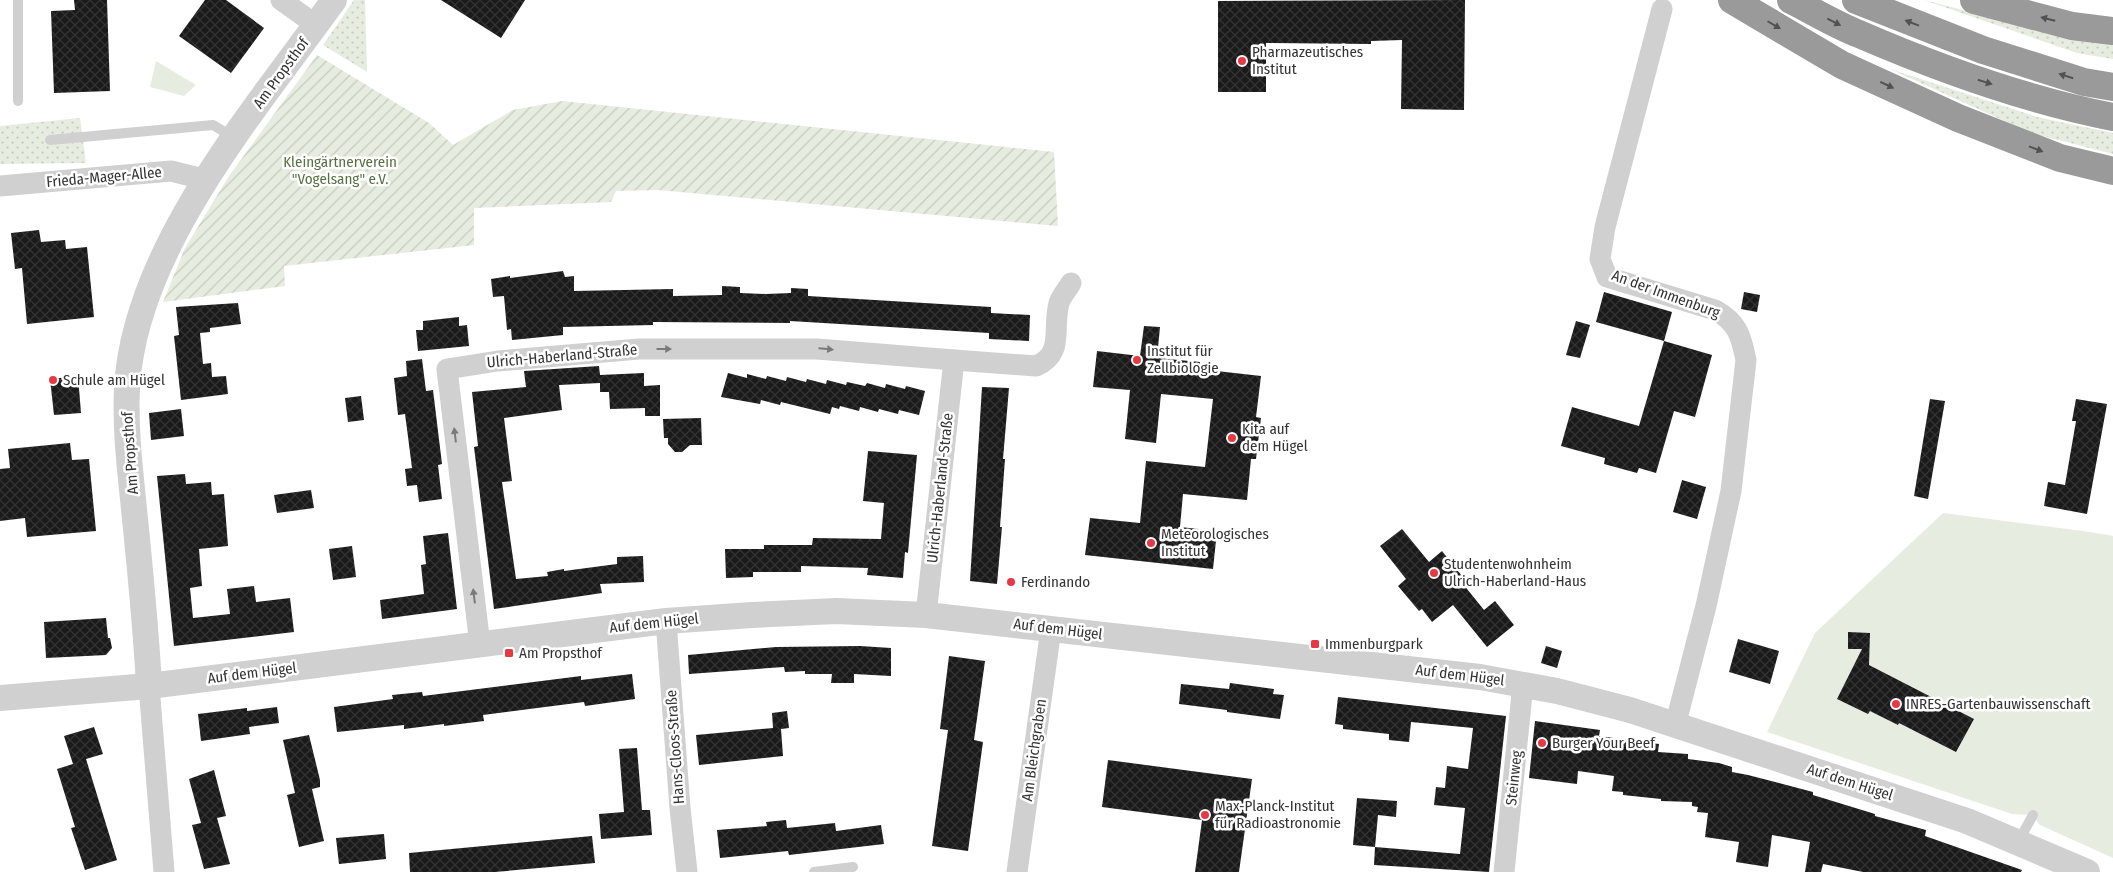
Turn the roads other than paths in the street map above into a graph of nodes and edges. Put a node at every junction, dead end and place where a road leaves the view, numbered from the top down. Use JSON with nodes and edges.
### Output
{"nodes":[{"id":1,"x":18,"y":0,"type":"edge"},
{"id":2,"x":281,"y":0,"type":"edge"},
{"id":3,"x":334,"y":0,"type":"edge"},
{"id":4,"x":1732,"y":0,"type":"edge"},
{"id":5,"x":1790,"y":0,"type":"edge"},
{"id":6,"x":1856,"y":0,"type":"edge"},
{"id":7,"x":1974,"y":0,"type":"edge"},
{"id":8,"x":1662,"y":9,"type":"dead end"},
{"id":9,"x":316,"y":25,"type":"junction"},
{"id":10,"x":2113,"y":31,"type":"edge"},
{"id":11,"x":2113,"y":87,"type":"edge"},
{"id":12,"x":18,"y":102,"type":"dead end"},
{"id":13,"x":2113,"y":117,"type":"edge"},
{"id":14,"x":234,"y":137,"type":"junction"},
{"id":15,"x":50,"y":140,"type":"dead end"},
{"id":16,"x":2113,"y":171,"type":"edge"},
{"id":17,"x":207,"y":180,"type":"junction"},
{"id":18,"x":0,"y":186,"type":"edge"},
{"id":19,"x":1071,"y":283,"type":"dead end"},
{"id":20,"x":954,"y":360,"type":"junction"},
{"id":21,"x":926,"y":615,"type":"junction"},
{"id":22,"x":666,"y":621,"type":"junction"},
{"id":23,"x":1051,"y":629,"type":"junction"},
{"id":24,"x":480,"y":644,"type":"junction"},
{"id":25,"x":1523,"y":684,"type":"junction"},
{"id":26,"x":149,"y":686,"type":"junction"},
{"id":27,"x":0,"y":698,"type":"edge"},
{"id":28,"x":1676,"y":726,"type":"junction"},
{"id":29,"x":2032,"y":815,"type":"dead end"},
{"id":30,"x":2018,"y":842,"type":"junction"},
{"id":31,"x":852,"y":867,"type":"dead end"},
{"id":32,"x":164,"y":872,"type":"edge"},
{"id":33,"x":687,"y":872,"type":"edge"},
{"id":34,"x":814,"y":872,"type":"edge"},
{"id":35,"x":1017,"y":872,"type":"edge"},
{"id":36,"x":1504,"y":872,"type":"edge"},
{"id":37,"x":2087,"y":872,"type":"edge"}],
"edges":[{"from":1,"to":12,"type":"lane"},
{"from":2,"to":9,"type":"street"},
{"from":3,"to":9,"type":"street","name":"Am Propsthof"},
{"from":4,"to":16,"type":"highway","one_way":true},
{"from":5,"to":13,"type":"highway","one_way":true},
{"from":11,"to":6,"type":"highway","one_way":true},
{"from":10,"to":7,"type":"highway","one_way":true},
{"from":8,"to":28,"type":"street","name":"An der Immenburg"},
{"from":9,"to":14,"type":"street","name":"Am Propsthof"},
{"from":14,"to":15,"type":"lane"},
{"from":14,"to":17,"type":"street","name":"Am Propsthof"},
{"from":17,"to":18,"type":"street","name":"Frieda-Mager-Allee"},
{"from":17,"to":26,"type":"street","name":"Am Propsthof"},
{"from":19,"to":20,"type":"street","name":"Ulrich-Haberland-Straße"},
{"from":20,"to":21,"type":"street","name":"Ulrich-Haberland-Straße"},
{"from":24,"to":20,"type":"street","name":"Ulrich-Haberland-Straße","one_way":true},
{"from":21,"to":22,"type":"street","name":"Auf dem Hügel"},
{"from":21,"to":23,"type":"street","name":"Auf dem Hügel"},
{"from":22,"to":24,"type":"street","name":"Auf dem Hügel"},
{"from":22,"to":33,"type":"street","name":"Hans-Cloos-Straße"},
{"from":23,"to":25,"type":"street","name":"Auf dem Hügel"},
{"from":23,"to":35,"type":"street","name":"Am Bleichgraben"},
{"from":24,"to":26,"type":"street","name":"Auf dem Hügel"},
{"from":25,"to":28,"type":"street","name":"Auf dem Hügel"},
{"from":25,"to":36,"type":"street","name":"Steinweg"},
{"from":26,"to":27,"type":"street","name":"Auf dem Hügel"},
{"from":26,"to":32,"type":"street","name":"Am Propsthof"},
{"from":28,"to":30,"type":"street","name":"Auf dem Hügel"},
{"from":29,"to":30,"type":"lane"},
{"from":30,"to":37,"type":"street","name":"Auf dem Hügel"},
{"from":31,"to":34,"type":"lane"}]}
